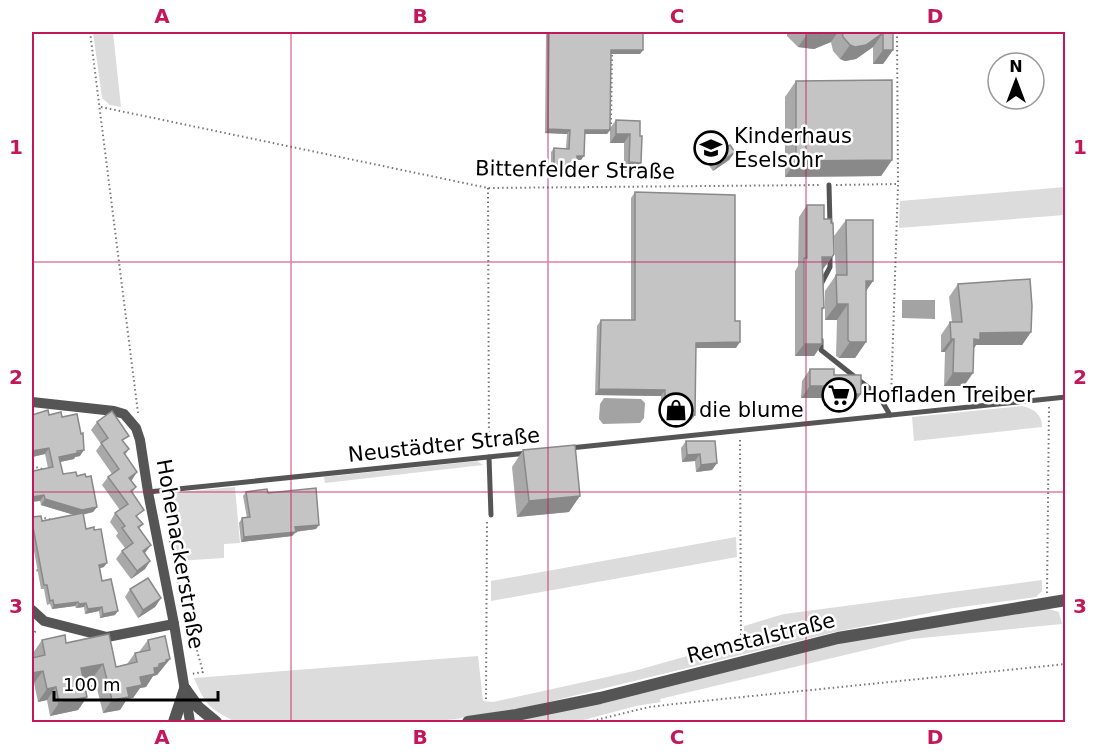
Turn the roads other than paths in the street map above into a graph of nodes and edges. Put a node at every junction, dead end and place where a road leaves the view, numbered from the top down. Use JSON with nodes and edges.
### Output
{"nodes":[{"id":1,"x":829,"y":185,"type":"road end"},
{"id":2,"x":830,"y":232,"type":"edge"},
{"id":3,"x":830,"y":244,"type":"edge"},
{"id":4,"x":820,"y":296,"type":"edge"},
{"id":5,"x":821,"y":328,"type":"edge"},
{"id":6,"x":1065,"y":397,"type":"edge"},
{"id":7,"x":32,"y":402,"type":"edge"},
{"id":8,"x":891,"y":415,"type":"junction"},
{"id":9,"x":558,"y":450,"type":"edge"},
{"id":10,"x":535,"y":452,"type":"edge"},
{"id":11,"x":489,"y":457,"type":"junction"},
{"id":12,"x":147,"y":492,"type":"junction"},
{"id":13,"x":491,"y":515,"type":"road end"},
{"id":14,"x":1065,"y":600,"type":"edge"},
{"id":15,"x":32,"y":610,"type":"edge"},
{"id":16,"x":174,"y":624,"type":"junction"},
{"id":17,"x":185,"y":689,"type":"junction"},
{"id":18,"x":174,"y":723,"type":"edge"},
{"id":19,"x":190,"y":723,"type":"edge"},
{"id":20,"x":216,"y":723,"type":"edge"},
{"id":21,"x":468,"y":723,"type":"edge"}],
"edges":[{"from":1,"to":2,"type":"lane"},
{"from":3,"to":4,"type":"lane"},
{"from":5,"to":8,"type":"lane"},
{"from":6,"to":8,"type":"lane","name":"Neustädter Straße"},
{"from":7,"to":12,"type":"street","name":"Hohenackerstraße"},
{"from":8,"to":9,"type":"lane","name":"Neustädter Straße"},
{"from":10,"to":11,"type":"lane","name":"Neustädter Straße"},
{"from":11,"to":12,"type":"lane","name":"Neustädter Straße"},
{"from":11,"to":13,"type":"lane"},
{"from":12,"to":16,"type":"street","name":"Hohenackerstraße"},
{"from":14,"to":21,"type":"street","name":"Remstalstraße"},
{"from":15,"to":16,"type":"street"},
{"from":16,"to":17,"type":"street","name":"Hohenackerstraße"},
{"from":17,"to":18,"type":"street"},
{"from":17,"to":19,"type":"street","name":"Hohenackerstraße"},
{"from":17,"to":20,"type":"street"}]}
